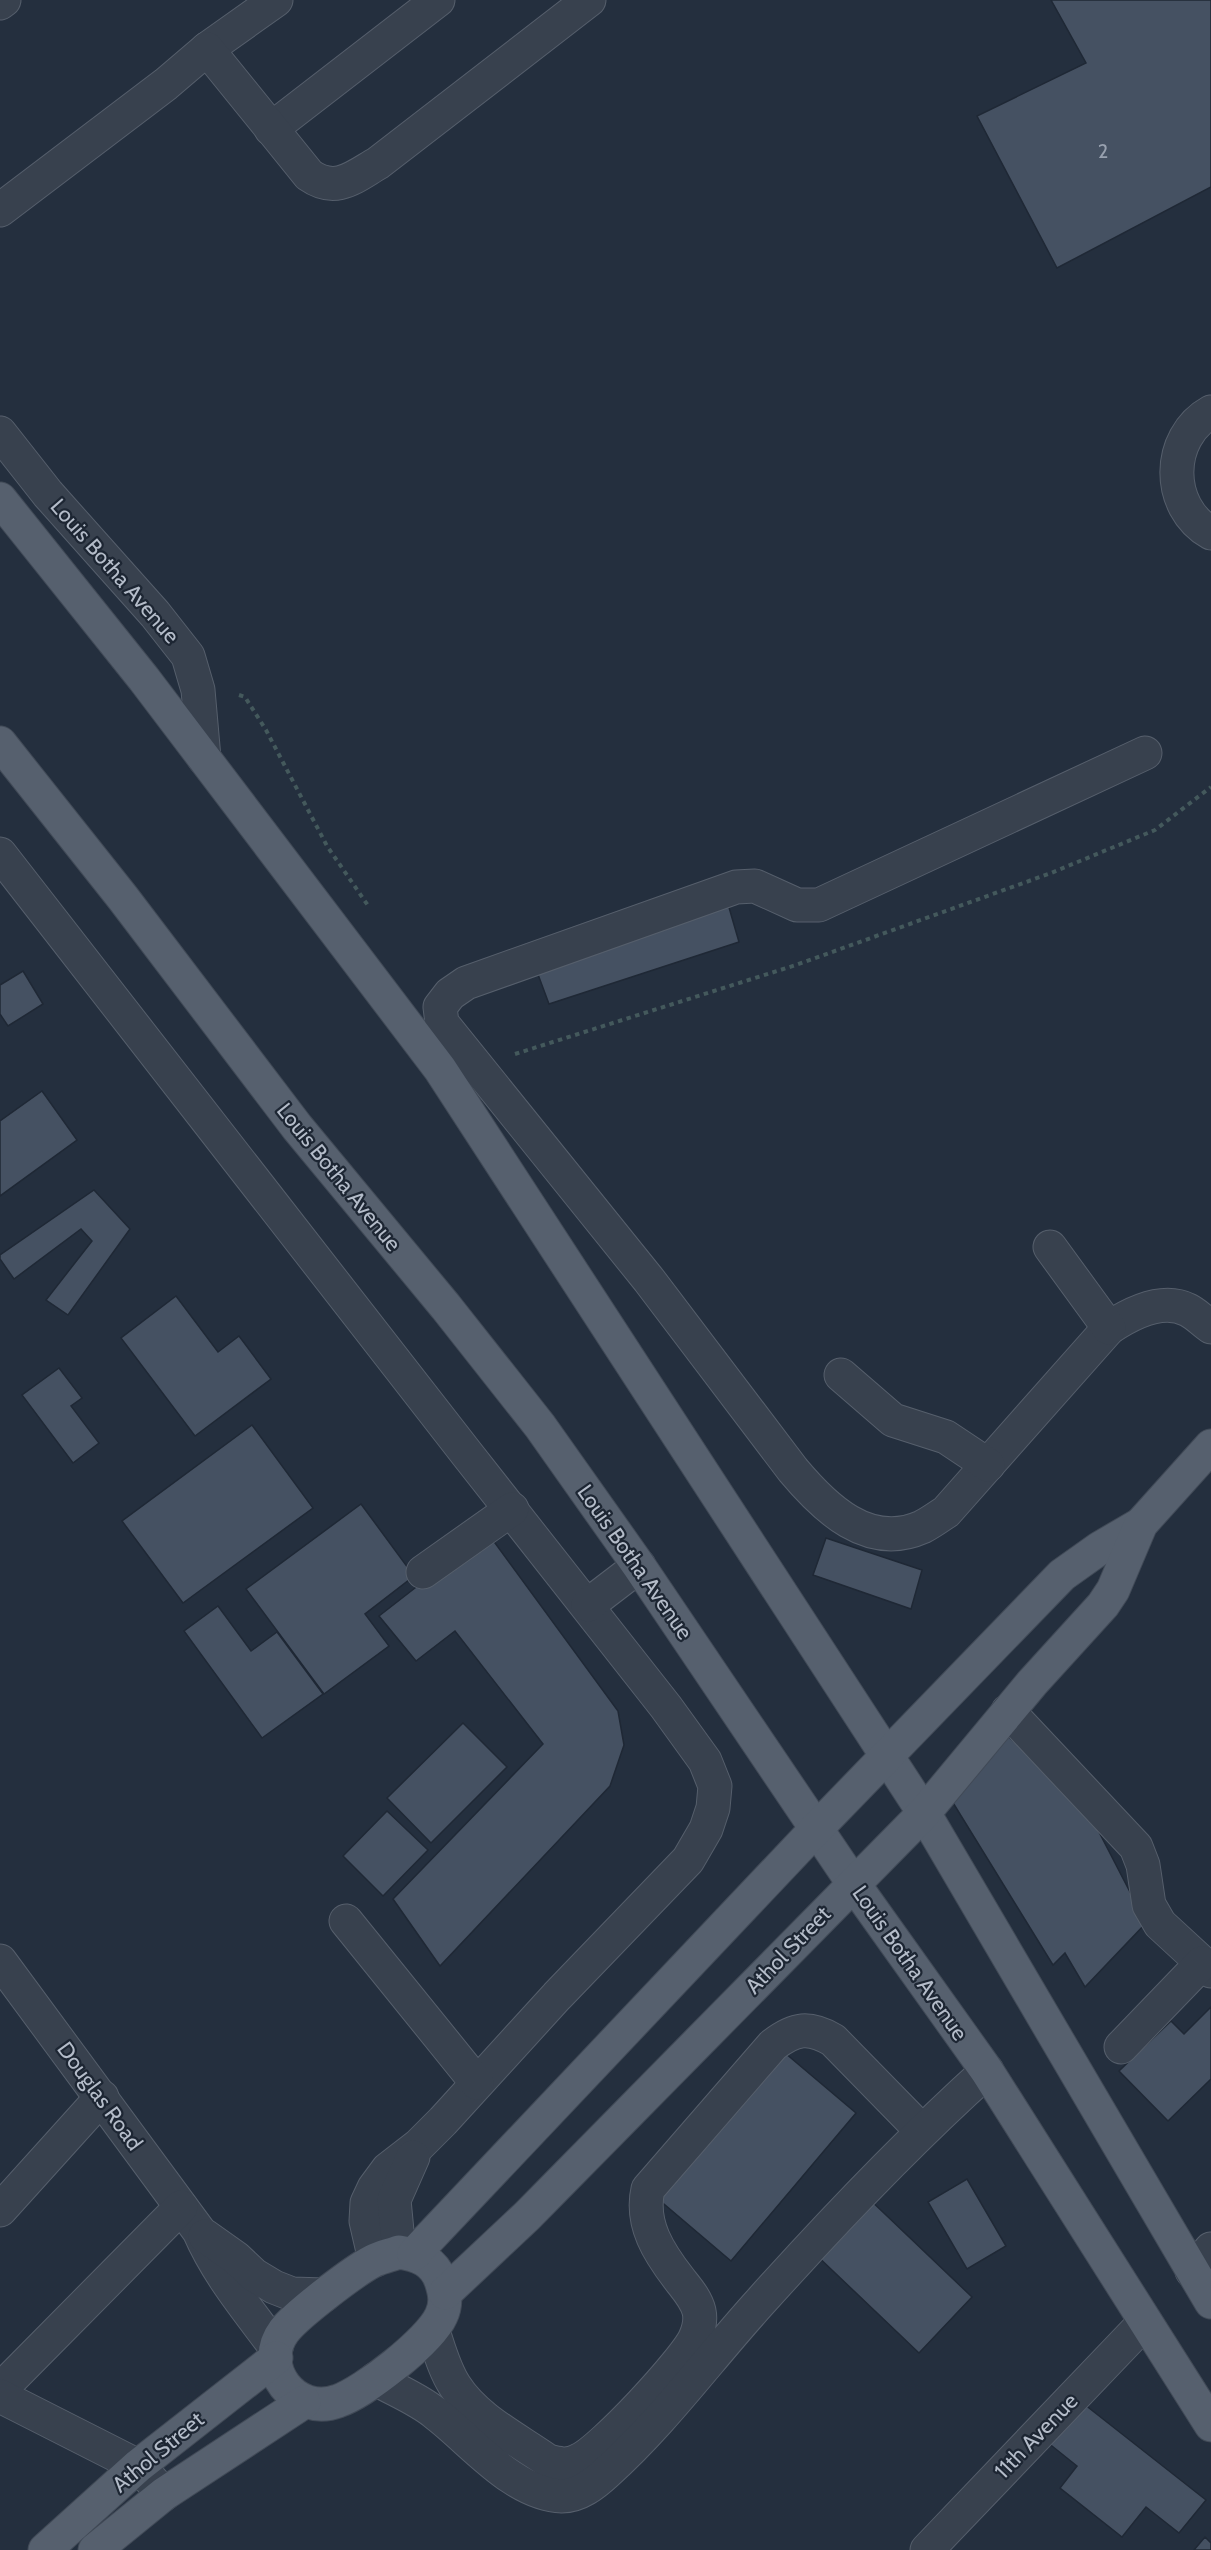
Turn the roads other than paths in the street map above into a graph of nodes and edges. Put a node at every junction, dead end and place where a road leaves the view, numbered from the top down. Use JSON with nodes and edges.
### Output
{"nodes":[{"id":1,"x":4,"y":0,"type":"edge"},
{"id":2,"x":276,"y":0,"type":"edge"},
{"id":3,"x":438,"y":0,"type":"edge"},
{"id":4,"x":590,"y":0,"type":"edge"},
{"id":5,"x":0,"y":3,"type":"edge"},
{"id":6,"x":207,"y":49,"type":"junction"},
{"id":7,"x":271,"y":129,"type":"junction"},
{"id":8,"x":0,"y":210,"type":"edge"},
{"id":9,"x":1211,"y":412,"type":"edge"},
{"id":10,"x":0,"y":433,"type":"edge"},
{"id":11,"x":0,"y":499,"type":"edge"},
{"id":12,"x":1211,"y":532,"type":"edge"},
{"id":13,"x":0,"y":743,"type":"edge"},
{"id":14,"x":1144,"y":753,"type":"dead end"},
{"id":15,"x":204,"y":758,"type":"junction"},
{"id":16,"x":0,"y":854,"type":"edge"},
{"id":17,"x":1050,"y":1247,"type":"dead end"},
{"id":18,"x":1211,"y":1327,"type":"edge"},
{"id":19,"x":1109,"y":1328,"type":"junction"},
{"id":20,"x":841,"y":1375,"type":"dead end"},
{"id":21,"x":1211,"y":1446,"type":"edge"},
{"id":22,"x":988,"y":1465,"type":"junction"},
{"id":23,"x":512,"y":1509,"type":"junction"},
{"id":24,"x":1141,"y":1524,"type":"junction"},
{"id":25,"x":639,"y":1566,"type":"junction"},
{"id":26,"x":423,"y":1572,"type":"dead end"},
{"id":27,"x":588,"y":1605,"type":"junction"},
{"id":28,"x":1008,"y":1711,"type":"junction"},
{"id":29,"x":887,"y":1756,"type":"junction"},
{"id":30,"x":924,"y":1812,"type":"junction"},
{"id":31,"x":817,"y":1828,"type":"junction"},
{"id":32,"x":853,"y":1883,"type":"junction"},
{"id":33,"x":346,"y":1921,"type":"dead end"},
{"id":34,"x":0,"y":1961,"type":"edge"},
{"id":35,"x":1206,"y":1967,"type":"edge"},
{"id":36,"x":1121,"y":2047,"type":"dead end"},
{"id":37,"x":987,"y":2071,"type":"junction"},
{"id":38,"x":477,"y":2083,"type":"junction"},
{"id":39,"x":102,"y":2097,"type":"junction"},
{"id":40,"x":921,"y":2130,"type":"junction"},
{"id":41,"x":0,"y":2210,"type":"edge"},
{"id":42,"x":190,"y":2219,"type":"junction"},
{"id":43,"x":396,"y":2255,"type":"junction"},
{"id":44,"x":1201,"y":2260,"type":"edge"},
{"id":45,"x":445,"y":2293,"type":"junction"},
{"id":46,"x":324,"y":2295,"type":"junction"},
{"id":47,"x":1211,"y":2302,"type":"edge"},
{"id":48,"x":1144,"y":2323,"type":"junction"},
{"id":49,"x":433,"y":2331,"type":"junction"},
{"id":50,"x":276,"y":2353,"type":"junction"},
{"id":51,"x":376,"y":2379,"type":"junction"},
{"id":52,"x":0,"y":2390,"type":"edge"},
{"id":53,"x":0,"y":2396,"type":"edge"},
{"id":54,"x":304,"y":2402,"type":"junction"},
{"id":55,"x":1211,"y":2425,"type":"edge"},
{"id":56,"x":138,"y":2466,"type":"junction"},
{"id":57,"x":164,"y":2494,"type":"junction"},
{"id":58,"x":45,"y":2550,"type":"edge"},
{"id":59,"x":94,"y":2550,"type":"edge"},
{"id":60,"x":927,"y":2550,"type":"edge"}],
"edges":[{"from":1,"to":5,"type":"street"},
{"from":2,"to":6,"type":"street"},
{"from":3,"to":7,"type":"street"},
{"from":4,"to":7,"type":"street"},
{"from":6,"to":7,"type":"street"},
{"from":6,"to":8,"type":"street"},
{"from":9,"to":12,"type":"street"},
{"from":10,"to":15,"type":"street","name":"Louis Botha Avenue"},
{"from":11,"to":15,"type":"main road","name":"Louis Botha Avenue"},
{"from":13,"to":25,"type":"main road","name":"Louis Botha Avenue"},
{"from":14,"to":22,"type":"street"},
{"from":15,"to":29,"type":"main road","name":"Louis Botha Avenue"},
{"from":16,"to":23,"type":"street"},
{"from":17,"to":19,"type":"street"},
{"from":18,"to":19,"type":"street"},
{"from":19,"to":22,"type":"street"},
{"from":20,"to":22,"type":"street"},
{"from":21,"to":24,"type":"main road","name":"Athol Street"},
{"from":23,"to":26,"type":"street"},
{"from":23,"to":27,"type":"street"},
{"from":24,"to":28,"type":"main road","name":"Athol Street"},
{"from":24,"to":29,"type":"main road","name":"Athol Street"},
{"from":25,"to":27,"type":"street"},
{"from":25,"to":31,"type":"main road","name":"Louis Botha Avenue"},
{"from":27,"to":38,"type":"street"},
{"from":28,"to":30,"type":"main road","name":"Athol Street"},
{"from":28,"to":35,"type":"street"},
{"from":29,"to":30,"type":"main road","name":"Louis Botha Avenue"},
{"from":29,"to":31,"type":"main road","name":"Athol Street"},
{"from":30,"to":32,"type":"main road","name":"Athol Street"},
{"from":30,"to":44,"type":"main road","name":"Louis Botha Avenue"},
{"from":31,"to":32,"type":"main road","name":"Louis Botha Avenue"},
{"from":31,"to":43,"type":"main road","name":"Athol Street"},
{"from":32,"to":37,"type":"main road","name":"Louis Botha Avenue"},
{"from":32,"to":45,"type":"main road","name":"Athol Street"},
{"from":33,"to":38,"type":"street"},
{"from":34,"to":39,"type":"street","name":"Douglas Road"},
{"from":35,"to":36,"type":"street"},
{"from":37,"to":40,"type":"street"},
{"from":37,"to":48,"type":"main road","name":"Louis Botha Avenue"},
{"from":38,"to":43,"type":"street"},
{"from":39,"to":41,"type":"street"},
{"from":39,"to":42,"type":"street","name":"Douglas Road"},
{"from":40,"to":49,"type":"street"},
{"from":40,"to":51,"type":"street"},
{"from":42,"to":46,"type":"street","name":"Douglas Road"},
{"from":42,"to":50,"type":"street","name":"Douglas Road"},
{"from":42,"to":52,"type":"street"},
{"from":43,"to":45,"type":"main road"},
{"from":43,"to":46,"type":"main road","name":"Athol Street"},
{"from":44,"to":47,"type":"main road","name":"Louis Botha Avenue"},
{"from":45,"to":49,"type":"main road"},
{"from":46,"to":50,"type":"main road","name":"Athol Street"},
{"from":48,"to":55,"type":"main road","name":"Louis Botha Avenue"},
{"from":48,"to":60,"type":"street","name":"11th Avenue"},
{"from":49,"to":51,"type":"main road"},
{"from":50,"to":54,"type":"main road"},
{"from":50,"to":56,"type":"main road","name":"Athol Street"},
{"from":51,"to":54,"type":"main road"},
{"from":53,"to":56,"type":"street"},
{"from":54,"to":57,"type":"main road","name":"Athol Street"},
{"from":56,"to":57,"type":"street"},
{"from":56,"to":58,"type":"main road","name":"Athol Street"},
{"from":57,"to":59,"type":"main road","name":"Athol Street"}]}
